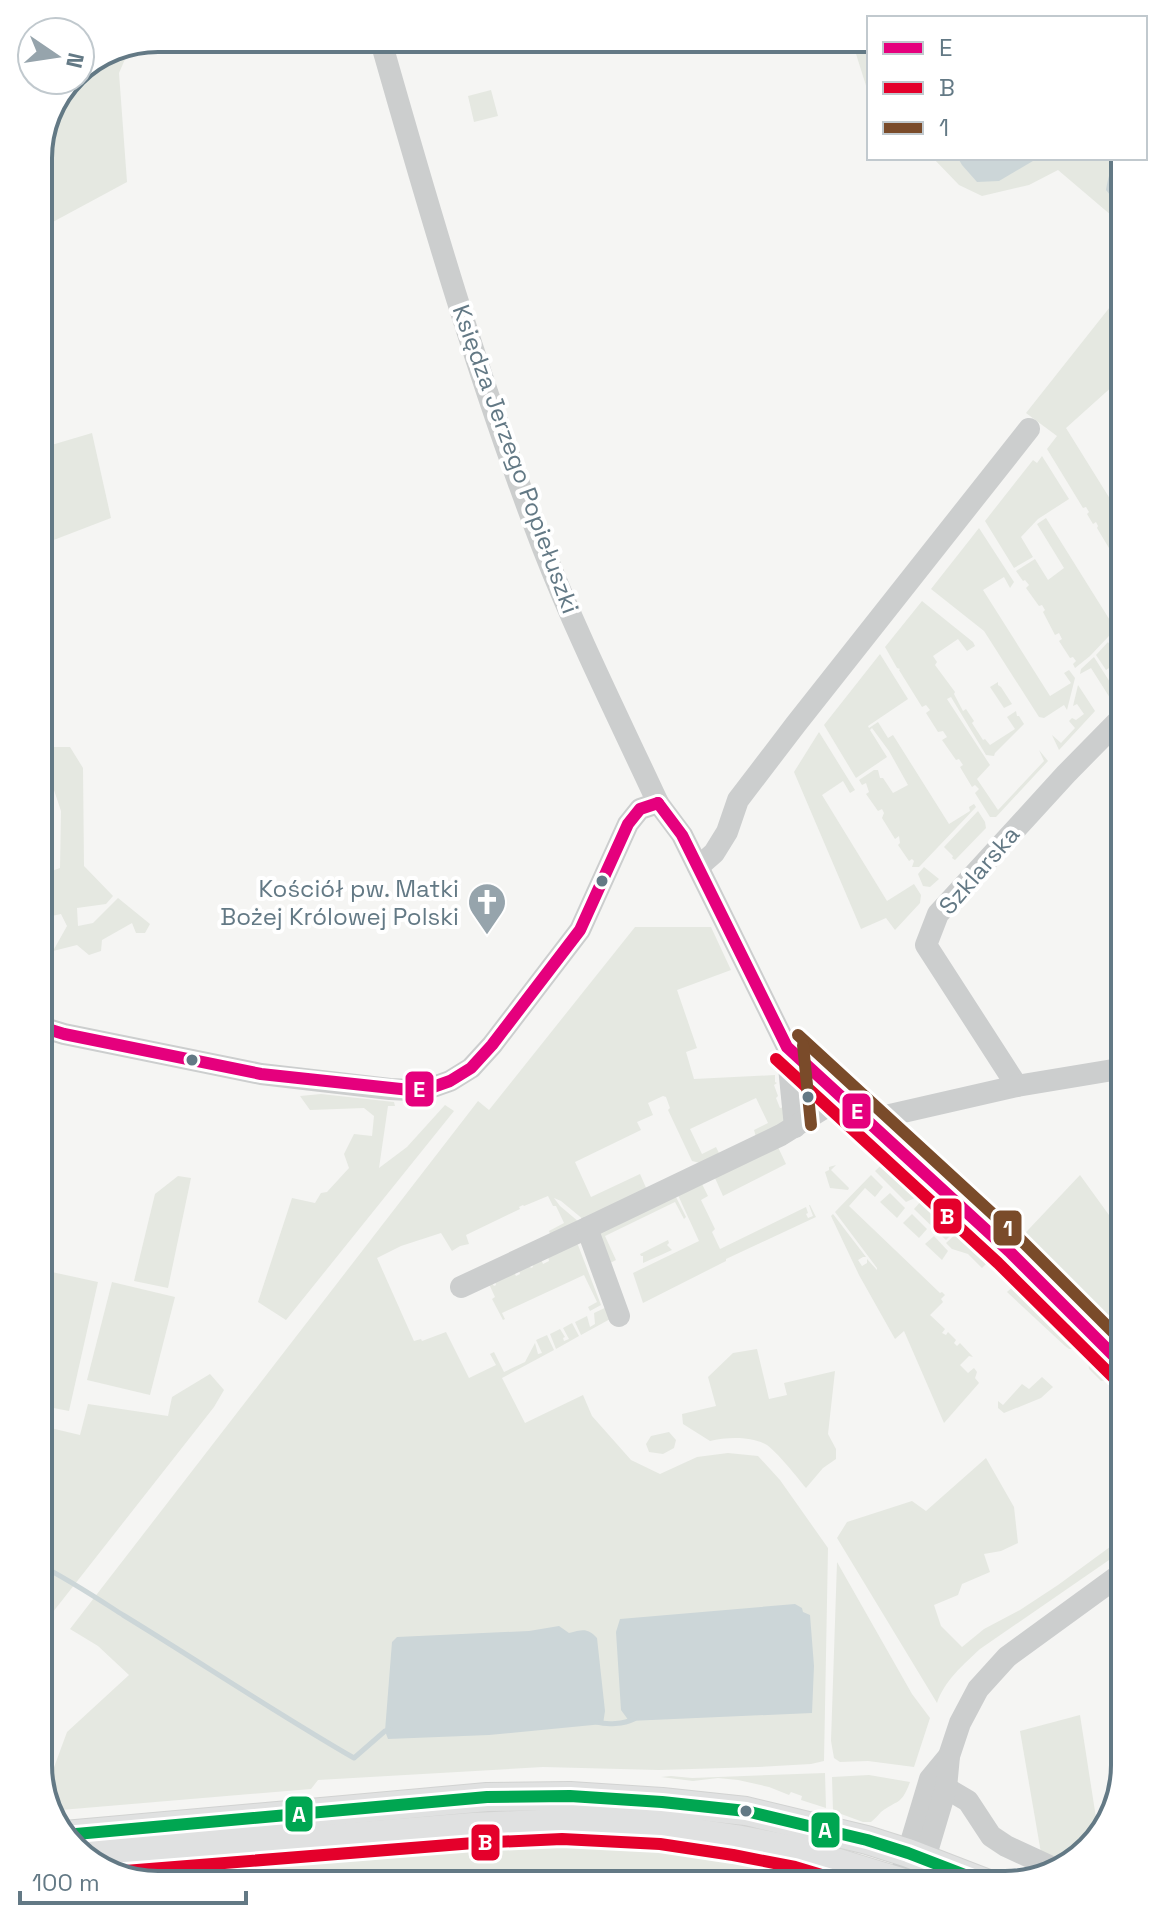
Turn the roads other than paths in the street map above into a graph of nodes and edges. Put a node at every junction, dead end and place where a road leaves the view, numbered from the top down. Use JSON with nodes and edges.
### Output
{"nodes":[{"id":1,"x":384,"y":52,"type":"edge"},
{"id":2,"x":1029,"y":429,"type":"dead end"},
{"id":3,"x":1111,"y":727,"type":"edge"},
{"id":4,"x":658,"y":803,"type":"junction"},
{"id":5,"x":698,"y":867,"type":"junction"},
{"id":6,"x":52,"y":1030,"type":"edge"},
{"id":7,"x":787,"y":1047,"type":"junction"},
{"id":8,"x":1111,"y":1070,"type":"edge"},
{"id":9,"x":1017,"y":1086,"type":"junction"},
{"id":10,"x":842,"y":1097,"type":"junction"},
{"id":11,"x":868,"y":1120,"type":"junction"},
{"id":12,"x":795,"y":1127,"type":"junction"},
{"id":13,"x":587,"y":1228,"type":"junction"},
{"id":14,"x":461,"y":1287,"type":"dead end"},
{"id":15,"x":619,"y":1316,"type":"dead end"},
{"id":16,"x":1111,"y":1353,"type":"edge"},
{"id":17,"x":1111,"y":1581,"type":"edge"},
{"id":18,"x":949,"y":1756,"type":"junction"},
{"id":19,"x":946,"y":1788,"type":"junction"},
{"id":20,"x":77,"y":1834,"type":"edge"},
{"id":21,"x":105,"y":1856,"type":"edge"},
{"id":22,"x":1043,"y":1863,"type":"edge"},
{"id":23,"x":891,"y":1871,"type":"edge"},
{"id":24,"x":902,"y":1871,"type":"edge"},
{"id":25,"x":910,"y":1871,"type":"edge"},
{"id":26,"x":911,"y":1871,"type":"edge"}],
"edges":[{"from":1,"to":4,"type":"street","name":"Księdza Jerzego Popiełuszki"},
{"from":2,"to":5,"type":"street"},
{"from":3,"to":9,"type":"street","name":"Szklarska"},
{"from":4,"to":5,"type":"street","name":"Księdza Jerzego Popiełuszki"},
{"from":4,"to":6,"type":"street"},
{"from":5,"to":7,"type":"street","name":"Księdza Jerzego Popiełuszki"},
{"from":7,"to":10,"type":"street","name":"Księdza Jerzego Popiełuszki"},
{"from":7,"to":12,"type":"street"},
{"from":8,"to":9,"type":"street"},
{"from":9,"to":11,"type":"street"},
{"from":10,"to":11,"type":"street","name":"Księdza Jerzego Popiełuszki"},
{"from":10,"to":12,"type":"street"},
{"from":11,"to":16,"type":"street","name":"Księdza Jerzego Popiełuszki"},
{"from":12,"to":13,"type":"street"},
{"from":13,"to":14,"type":"street"},
{"from":13,"to":15,"type":"street"},
{"from":17,"to":18,"type":"street"},
{"from":18,"to":19,"type":"street"},
{"from":18,"to":25,"type":"street"},
{"from":19,"to":22,"type":"street"},
{"from":19,"to":26,"type":"street"},
{"from":20,"to":24,"type":"main road"},
{"from":21,"to":23,"type":"main road"}]}
